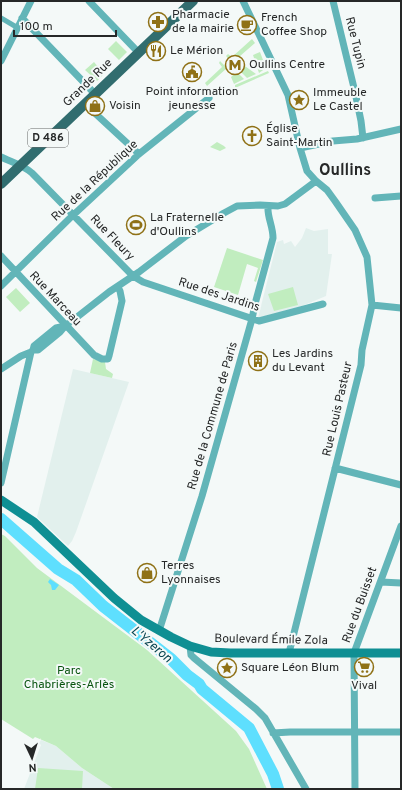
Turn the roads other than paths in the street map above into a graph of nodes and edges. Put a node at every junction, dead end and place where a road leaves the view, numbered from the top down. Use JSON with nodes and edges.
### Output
{"nodes":[{"id":1,"x":31,"y":1,"type":"edge"},
{"id":2,"x":89,"y":1,"type":"edge"},
{"id":3,"x":193,"y":1,"type":"edge"},
{"id":4,"x":244,"y":1,"type":"edge"},
{"id":5,"x":332,"y":1,"type":"edge"},
{"id":6,"x":1,"y":18,"type":"edge"},
{"id":7,"x":22,"y":18,"type":"junction"},
{"id":8,"x":18,"y":28,"type":"junction"},
{"id":9,"x":138,"y":52,"type":"junction"},
{"id":10,"x":1,"y":61,"type":"edge"},
{"id":11,"x":95,"y":94,"type":"junction"},
{"id":12,"x":210,"y":98,"type":"dead end"},
{"id":13,"x":85,"y":104,"type":"junction"},
{"id":14,"x":401,"y":129,"type":"edge"},
{"id":15,"x":363,"y":138,"type":"junction"},
{"id":16,"x":300,"y":148,"type":"junction"},
{"id":17,"x":139,"y":154,"type":"junction"},
{"id":18,"x":1,"y":157,"type":"edge"},
{"id":19,"x":20,"y":166,"type":"junction"},
{"id":20,"x":316,"y":181,"type":"junction"},
{"id":21,"x":1,"y":184,"type":"edge"},
{"id":22,"x":401,"y":196,"type":"edge"},
{"id":23,"x":375,"y":198,"type":"dead end"},
{"id":24,"x":268,"y":206,"type":"junction"},
{"id":25,"x":73,"y":215,"type":"junction"},
{"id":26,"x":1,"y":256,"type":"edge"},
{"id":27,"x":15,"y":271,"type":"junction"},
{"id":28,"x":133,"y":276,"type":"junction"},
{"id":29,"x":1,"y":286,"type":"edge"},
{"id":30,"x":118,"y":287,"type":"junction"},
{"id":31,"x":323,"y":304,"type":"dead end"},
{"id":32,"x":372,"y":305,"type":"junction"},
{"id":33,"x":401,"y":308,"type":"edge"},
{"id":34,"x":252,"y":319,"type":"junction"},
{"id":35,"x":65,"y":326,"type":"junction"},
{"id":36,"x":32,"y":351,"type":"junction"},
{"id":37,"x":1,"y":369,"type":"edge"},
{"id":38,"x":336,"y":468,"type":"junction"},
{"id":39,"x":1,"y":483,"type":"edge"},
{"id":40,"x":401,"y":485,"type":"edge"},
{"id":41,"x":1,"y":500,"type":"edge"},
{"id":42,"x":401,"y":526,"type":"edge"},
{"id":43,"x":381,"y":582,"type":"junction"},
{"id":44,"x":401,"y":583,"type":"edge"},
{"id":45,"x":159,"y":631,"type":"junction"},
{"id":46,"x":190,"y":646,"type":"junction"},
{"id":47,"x":289,"y":653,"type":"junction"},
{"id":48,"x":354,"y":653,"type":"junction"},
{"id":49,"x":401,"y":653,"type":"edge"},
{"id":50,"x":355,"y":732,"type":"junction"},
{"id":51,"x":401,"y":732,"type":"edge"},
{"id":52,"x":273,"y":733,"type":"junction"},
{"id":53,"x":306,"y":789,"type":"edge"},
{"id":54,"x":355,"y":789,"type":"edge"}],
"edges":[{"from":1,"to":7,"type":"street"},
{"from":2,"to":9,"type":"street"},
{"from":3,"to":9,"type":"main road","name":"Grande Rue","number":"D 486"},
{"from":4,"to":16,"type":"street","name":"Rue Louis Pasteur"},
{"from":5,"to":15,"type":"street","name":"Rue Tupin"},
{"from":6,"to":8,"type":"street"},
{"from":7,"to":8,"type":"street"},
{"from":7,"to":11,"type":"street"},
{"from":8,"to":10,"type":"street"},
{"from":9,"to":11,"type":"main road","name":"Grande Rue","number":"D 486"},
{"from":11,"to":13,"type":"main road","name":"Grande Rue","number":"D 486"},
{"from":12,"to":17,"type":"street","name":"Rue de la République"},
{"from":13,"to":17,"type":"street"},
{"from":13,"to":19,"type":"main road","name":"Grande Rue","number":"D 486"},
{"from":14,"to":15,"type":"street"},
{"from":15,"to":16,"type":"street"},
{"from":16,"to":20,"type":"street","name":"Rue Louis Pasteur"},
{"from":17,"to":25,"type":"street","name":"Rue de la République"},
{"from":18,"to":19,"type":"street","name":"Rue Fleury"},
{"from":19,"to":21,"type":"main road","name":"Grande Rue","number":"D 486"},
{"from":19,"to":25,"type":"street","name":"Rue Fleury"},
{"from":20,"to":24,"type":"street"},
{"from":20,"to":32,"type":"street","name":"Rue Louis Pasteur"},
{"from":22,"to":23,"type":"street"},
{"from":24,"to":28,"type":"street"},
{"from":24,"to":34,"type":"street","name":"Rue de la Commune de Paris"},
{"from":25,"to":27,"type":"street","name":"Rue de la République"},
{"from":25,"to":28,"type":"street","name":"Rue Fleury"},
{"from":26,"to":27,"type":"street","name":"Rue Marceau"},
{"from":27,"to":29,"type":"street","name":"Rue de la République"},
{"from":27,"to":35,"type":"street","name":"Rue Marceau"},
{"from":28,"to":30,"type":"street"},
{"from":28,"to":34,"type":"street","name":"Rue des Jardins"},
{"from":30,"to":35,"type":"street"},
{"from":30,"to":35,"type":"street","name":"Rue Marceau"},
{"from":31,"to":34,"type":"street","name":"Rue des Jardins"},
{"from":32,"to":33,"type":"street"},
{"from":32,"to":38,"type":"street","name":"Rue Louis Pasteur"},
{"from":34,"to":45,"type":"street","name":"Rue de la Commune de Paris"},
{"from":35,"to":36,"type":"street"},
{"from":36,"to":37,"type":"street"},
{"from":36,"to":39,"type":"street"},
{"from":38,"to":40,"type":"street"},
{"from":38,"to":47,"type":"street","name":"Rue Louis Pasteur"},
{"from":41,"to":45,"type":"main road","name":"Boulevard Émile Zola"},
{"from":42,"to":43,"type":"street","name":"Rue du Buisset"},
{"from":43,"to":44,"type":"street"},
{"from":43,"to":48,"type":"street","name":"Rue du Buisset"},
{"from":45,"to":46,"type":"main road","name":"Boulevard Émile Zola"},
{"from":46,"to":47,"type":"main road","name":"Boulevard Émile Zola"},
{"from":46,"to":52,"type":"street"},
{"from":47,"to":48,"type":"main road","name":"Boulevard Émile Zola"},
{"from":48,"to":49,"type":"main road","name":"Boulevard Émile Zola"},
{"from":48,"to":50,"type":"street","name":"Rue du Buisset"},
{"from":50,"to":51,"type":"street"},
{"from":50,"to":52,"type":"street"},
{"from":50,"to":54,"type":"street","name":"Rue du Buisset"},
{"from":52,"to":53,"type":"street"}]}
